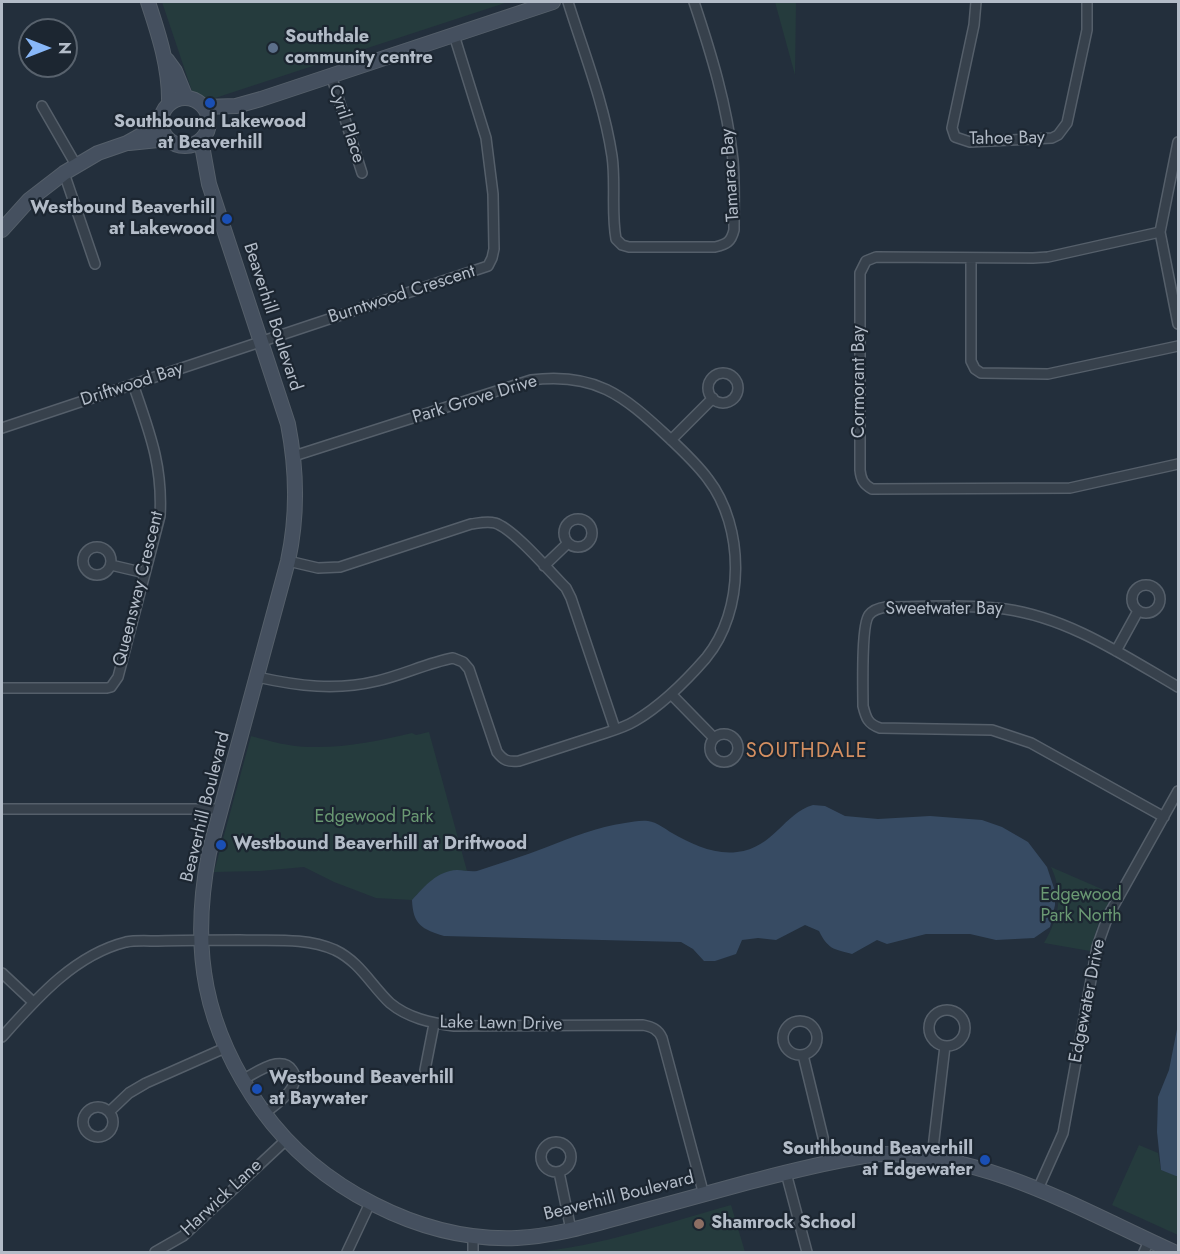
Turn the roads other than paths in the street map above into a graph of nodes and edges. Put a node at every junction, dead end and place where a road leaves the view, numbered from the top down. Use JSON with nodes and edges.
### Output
{"nodes":[{"id":1,"x":148,"y":2,"type":"edge"},
{"id":2,"x":553,"y":2,"type":"edge"},
{"id":3,"x":568,"y":2,"type":"edge"},
{"id":4,"x":694,"y":2,"type":"edge"},
{"id":5,"x":976,"y":2,"type":"edge"},
{"id":6,"x":1087,"y":2,"type":"edge"},
{"id":7,"x":454,"y":35,"type":"junction"},
{"id":8,"x":165,"y":56,"type":"junction"},
{"id":9,"x":331,"y":75,"type":"junction"},
{"id":10,"x":186,"y":98,"type":"junction"},
{"id":11,"x":168,"y":104,"type":"junction"},
{"id":12,"x":42,"y":106,"type":"dead end"},
{"id":13,"x":236,"y":106,"type":"junction"},
{"id":14,"x":204,"y":107,"type":"junction"},
{"id":15,"x":161,"y":124,"type":"junction"},
{"id":16,"x":209,"y":125,"type":"junction"},
{"id":17,"x":168,"y":139,"type":"junction"},
{"id":18,"x":201,"y":140,"type":"junction"},
{"id":19,"x":1179,"y":142,"type":"edge"},
{"id":20,"x":127,"y":143,"type":"junction"},
{"id":21,"x":186,"y":146,"type":"junction"},
{"id":22,"x":70,"y":169,"type":"junction"},
{"id":23,"x":362,"y":173,"type":"dead end"},
{"id":24,"x":209,"y":184,"type":"junction"},
{"id":25,"x":2,"y":230,"type":"edge"},
{"id":26,"x":1160,"y":232,"type":"junction"},
{"id":27,"x":971,"y":259,"type":"junction"},
{"id":28,"x":95,"y":264,"type":"dead end"},
{"id":29,"x":1179,"y":324,"type":"edge"},
{"id":30,"x":262,"y":342,"type":"junction"},
{"id":31,"x":1179,"y":346,"type":"edge"},
{"id":32,"x":133,"y":384,"type":"junction"},
{"id":33,"x":713,"y":398,"type":"dead end"},
{"id":34,"x":2,"y":428,"type":"edge"},
{"id":35,"x":671,"y":440,"type":"junction"},
{"id":36,"x":294,"y":456,"type":"junction"},
{"id":37,"x":1179,"y":464,"type":"edge"},
{"id":38,"x":568,"y":543,"type":"dead end"},
{"id":39,"x":288,"y":561,"type":"junction"},
{"id":40,"x":111,"y":565,"type":"dead end"},
{"id":41,"x":544,"y":566,"type":"junction"},
{"id":42,"x":145,"y":573,"type":"junction"},
{"id":43,"x":1138,"y":611,"type":"dead end"},
{"id":44,"x":1116,"y":651,"type":"junction"},
{"id":45,"x":257,"y":677,"type":"junction"},
{"id":46,"x":1179,"y":687,"type":"edge"},
{"id":47,"x":2,"y":688,"type":"edge"},
{"id":48,"x":671,"y":694,"type":"junction"},
{"id":49,"x":615,"y":729,"type":"junction"},
{"id":50,"x":714,"y":738,"type":"dead end"},
{"id":51,"x":1179,"y":791,"type":"edge"},
{"id":52,"x":2,"y":809,"type":"edge"},
{"id":53,"x":222,"y":809,"type":"junction"},
{"id":54,"x":1164,"y":817,"type":"junction"},
{"id":55,"x":201,"y":940,"type":"junction"},
{"id":56,"x":2,"y":973,"type":"edge"},
{"id":57,"x":33,"y":1002,"type":"junction"},
{"id":58,"x":434,"y":1024,"type":"junction"},
{"id":59,"x":2,"y":1037,"type":"edge"},
{"id":60,"x":945,"y":1046,"type":"dead end"},
{"id":61,"x":225,"y":1048,"type":"junction"},
{"id":62,"x":803,"y":1055,"type":"dead end"},
{"id":63,"x":425,"y":1070,"type":"dead end"},
{"id":64,"x":242,"y":1080,"type":"junction"},
{"id":65,"x":109,"y":1112,"type":"dead end"},
{"id":66,"x":265,"y":1113,"type":"junction"},
{"id":67,"x":286,"y":1140,"type":"junction"},
{"id":68,"x":932,"y":1157,"type":"junction"},
{"id":69,"x":829,"y":1162,"type":"junction"},
{"id":70,"x":559,"y":1172,"type":"dead end"},
{"id":71,"x":786,"y":1173,"type":"junction"},
{"id":72,"x":1038,"y":1189,"type":"junction"},
{"id":73,"x":704,"y":1195,"type":"junction"},
{"id":74,"x":370,"y":1203,"type":"junction"},
{"id":75,"x":571,"y":1230,"type":"junction"},
{"id":76,"x":473,"y":1235,"type":"junction"},
{"id":77,"x":1147,"y":1247,"type":"edge"},
{"id":78,"x":155,"y":1252,"type":"edge"},
{"id":79,"x":347,"y":1252,"type":"edge"},
{"id":80,"x":473,"y":1252,"type":"edge"},
{"id":81,"x":807,"y":1252,"type":"edge"},
{"id":82,"x":1174,"y":1252,"type":"edge"}],
"edges":[{"from":1,"to":8,"type":"street"},
{"from":2,"to":7,"type":"street"},
{"from":3,"to":4,"type":"street","name":"Tamarac Bay"},
{"from":5,"to":6,"type":"street","name":"Tahoe Bay"},
{"from":7,"to":9,"type":"street"},
{"from":7,"to":30,"type":"street","name":"Burntwood Crescent"},
{"from":8,"to":10,"type":"street"},
{"from":8,"to":11,"type":"street"},
{"from":9,"to":13,"type":"street"},
{"from":9,"to":23,"type":"street","name":"Cyril Place"},
{"from":10,"to":11,"type":"street"},
{"from":10,"to":14,"type":"street"},
{"from":11,"to":15,"type":"street"},
{"from":12,"to":22,"type":"street"},
{"from":13,"to":14,"type":"street"},
{"from":13,"to":16,"type":"street"},
{"from":14,"to":16,"type":"street"},
{"from":15,"to":17,"type":"street"},
{"from":15,"to":20,"type":"street"},
{"from":16,"to":18,"type":"street"},
{"from":17,"to":20,"type":"street"},
{"from":17,"to":21,"type":"street"},
{"from":18,"to":21,"type":"street"},
{"from":18,"to":24,"type":"street","name":"Beaverhill Boulevard"},
{"from":19,"to":26,"type":"street"},
{"from":20,"to":22,"type":"street"},
{"from":21,"to":24,"type":"street","name":"Beaverhill Boulevard"},
{"from":22,"to":25,"type":"street"},
{"from":22,"to":28,"type":"street"},
{"from":24,"to":30,"type":"street","name":"Beaverhill Boulevard"},
{"from":26,"to":27,"type":"street","name":"Cormorant Bay"},
{"from":26,"to":29,"type":"street"},
{"from":27,"to":31,"type":"street"},
{"from":27,"to":37,"type":"street","name":"Cormorant Bay"},
{"from":30,"to":32,"type":"street","name":"Driftwood Bay"},
{"from":30,"to":36,"type":"street","name":"Beaverhill Boulevard"},
{"from":32,"to":34,"type":"street","name":"Driftwood Bay"},
{"from":32,"to":42,"type":"street","name":"Queensway Crescent"},
{"from":33,"to":35,"type":"street"},
{"from":35,"to":36,"type":"street","name":"Park Grove Drive"},
{"from":35,"to":48,"type":"street","name":"Park Grove Drive"},
{"from":36,"to":39,"type":"street","name":"Beaverhill Boulevard"},
{"from":38,"to":41,"type":"street"},
{"from":39,"to":41,"type":"street"},
{"from":39,"to":45,"type":"street","name":"Beaverhill Boulevard"},
{"from":40,"to":42,"type":"street"},
{"from":41,"to":49,"type":"street"},
{"from":42,"to":47,"type":"street","name":"Queensway Crescent"},
{"from":43,"to":44,"type":"street"},
{"from":44,"to":46,"type":"street","name":"Sweetwater Bay"},
{"from":44,"to":54,"type":"street","name":"Sweetwater Bay"},
{"from":45,"to":49,"type":"street","name":"Park Grove Drive"},
{"from":45,"to":53,"type":"street","name":"Beaverhill Boulevard"},
{"from":48,"to":49,"type":"street","name":"Park Grove Drive"},
{"from":48,"to":50,"type":"street"},
{"from":51,"to":54,"type":"street","name":"Edgewater Drive"},
{"from":52,"to":53,"type":"street"},
{"from":53,"to":55,"type":"street","name":"Beaverhill Boulevard"},
{"from":54,"to":72,"type":"street","name":"Edgewater Drive"},
{"from":55,"to":57,"type":"street","name":"Lake Lawn Drive"},
{"from":55,"to":58,"type":"street","name":"Lake Lawn Drive"},
{"from":55,"to":61,"type":"street","name":"Beaverhill Boulevard"},
{"from":56,"to":57,"type":"street"},
{"from":57,"to":59,"type":"street","name":"Lake Lawn Drive"},
{"from":58,"to":63,"type":"street"},
{"from":58,"to":73,"type":"street","name":"Lake Lawn Drive"},
{"from":60,"to":68,"type":"street"},
{"from":61,"to":64,"type":"street","name":"Beaverhill Boulevard"},
{"from":61,"to":65,"type":"street"},
{"from":62,"to":69,"type":"street"},
{"from":64,"to":66,"type":"street","name":"Beaverhill Boulevard"},
{"from":64,"to":66,"type":"street"},
{"from":66,"to":67,"type":"street","name":"Beaverhill Boulevard"},
{"from":67,"to":74,"type":"street","name":"Beaverhill Boulevard"},
{"from":67,"to":78,"type":"street","name":"Harwick Lane"},
{"from":68,"to":69,"type":"street","name":"Beaverhill Boulevard"},
{"from":68,"to":72,"type":"street","name":"Beaverhill Boulevard"},
{"from":69,"to":71,"type":"street","name":"Beaverhill Boulevard"},
{"from":70,"to":75,"type":"street"},
{"from":71,"to":73,"type":"street","name":"Beaverhill Boulevard"},
{"from":71,"to":81,"type":"street"},
{"from":72,"to":77,"type":"street","name":"Beaverhill Boulevard"},
{"from":73,"to":75,"type":"street","name":"Beaverhill Boulevard"},
{"from":74,"to":76,"type":"street","name":"Beaverhill Boulevard"},
{"from":74,"to":79,"type":"street"},
{"from":75,"to":76,"type":"street","name":"Beaverhill Boulevard"},
{"from":76,"to":80,"type":"street"},
{"from":77,"to":82,"type":"street","name":"Beaverhill Boulevard"}]}
